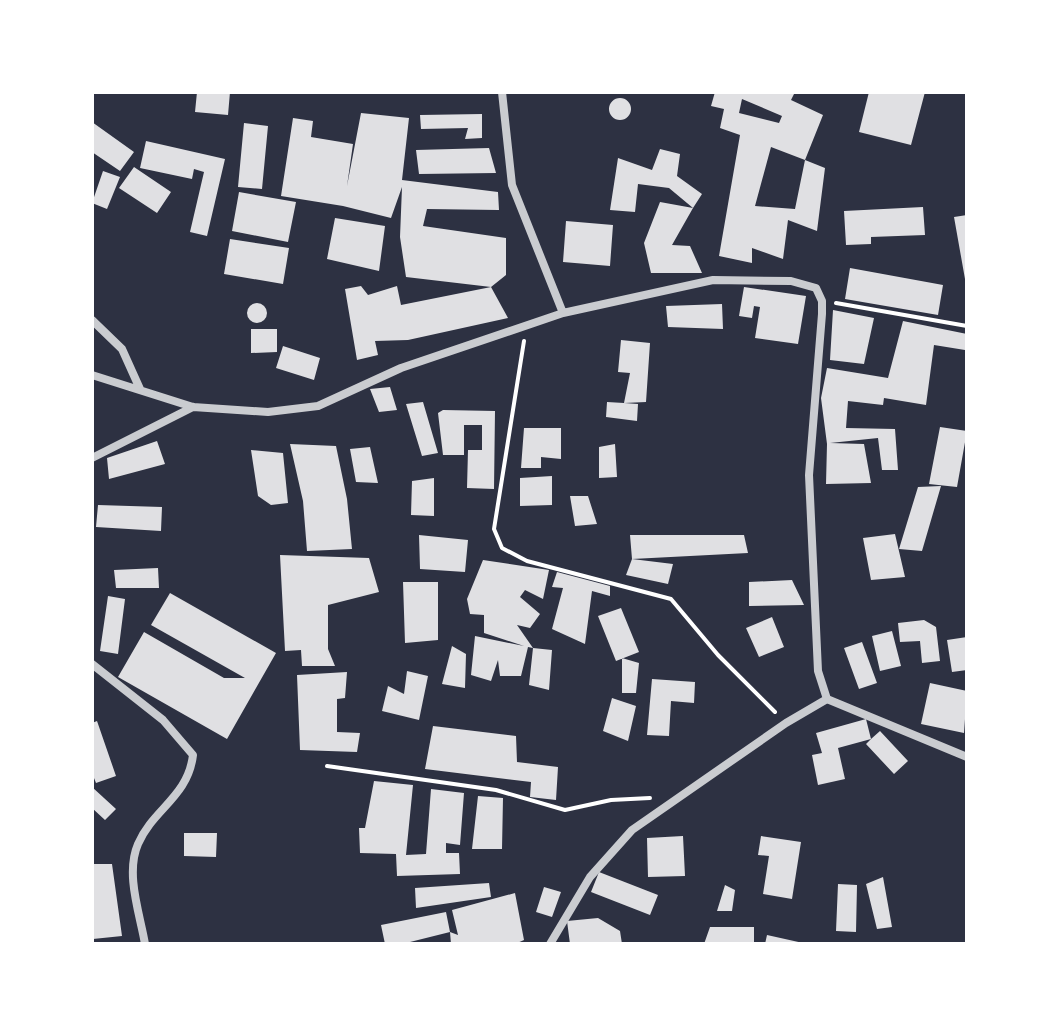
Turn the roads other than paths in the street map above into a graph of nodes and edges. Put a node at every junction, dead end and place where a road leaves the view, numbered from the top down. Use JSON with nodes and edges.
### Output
{"nodes":[{"id":1,"x":502,"y":92,"type":"edge"},
{"id":2,"x":563,"y":313,"type":"junction"},
{"id":3,"x":92,"y":320,"type":"edge"},
{"id":4,"x":92,"y":375,"type":"edge"},
{"id":5,"x":140,"y":389,"type":"junction"},
{"id":6,"x":193,"y":407,"type":"junction"},
{"id":7,"x":92,"y":458,"type":"edge"},
{"id":8,"x":92,"y":664,"type":"edge"},
{"id":9,"x":827,"y":699,"type":"junction"},
{"id":10,"x":967,"y":757,"type":"edge"},
{"id":11,"x":145,"y":944,"type":"edge"},
{"id":12,"x":550,"y":944,"type":"edge"}],
"edges":[{"from":1,"to":2,"type":"street"},
{"from":2,"to":6,"type":"street"},
{"from":2,"to":9,"type":"street"},
{"from":3,"to":5,"type":"street"},
{"from":4,"to":5,"type":"street"},
{"from":5,"to":6,"type":"street"},
{"from":6,"to":7,"type":"street"},
{"from":8,"to":11,"type":"street"},
{"from":9,"to":10,"type":"street"},
{"from":9,"to":12,"type":"street"}]}
